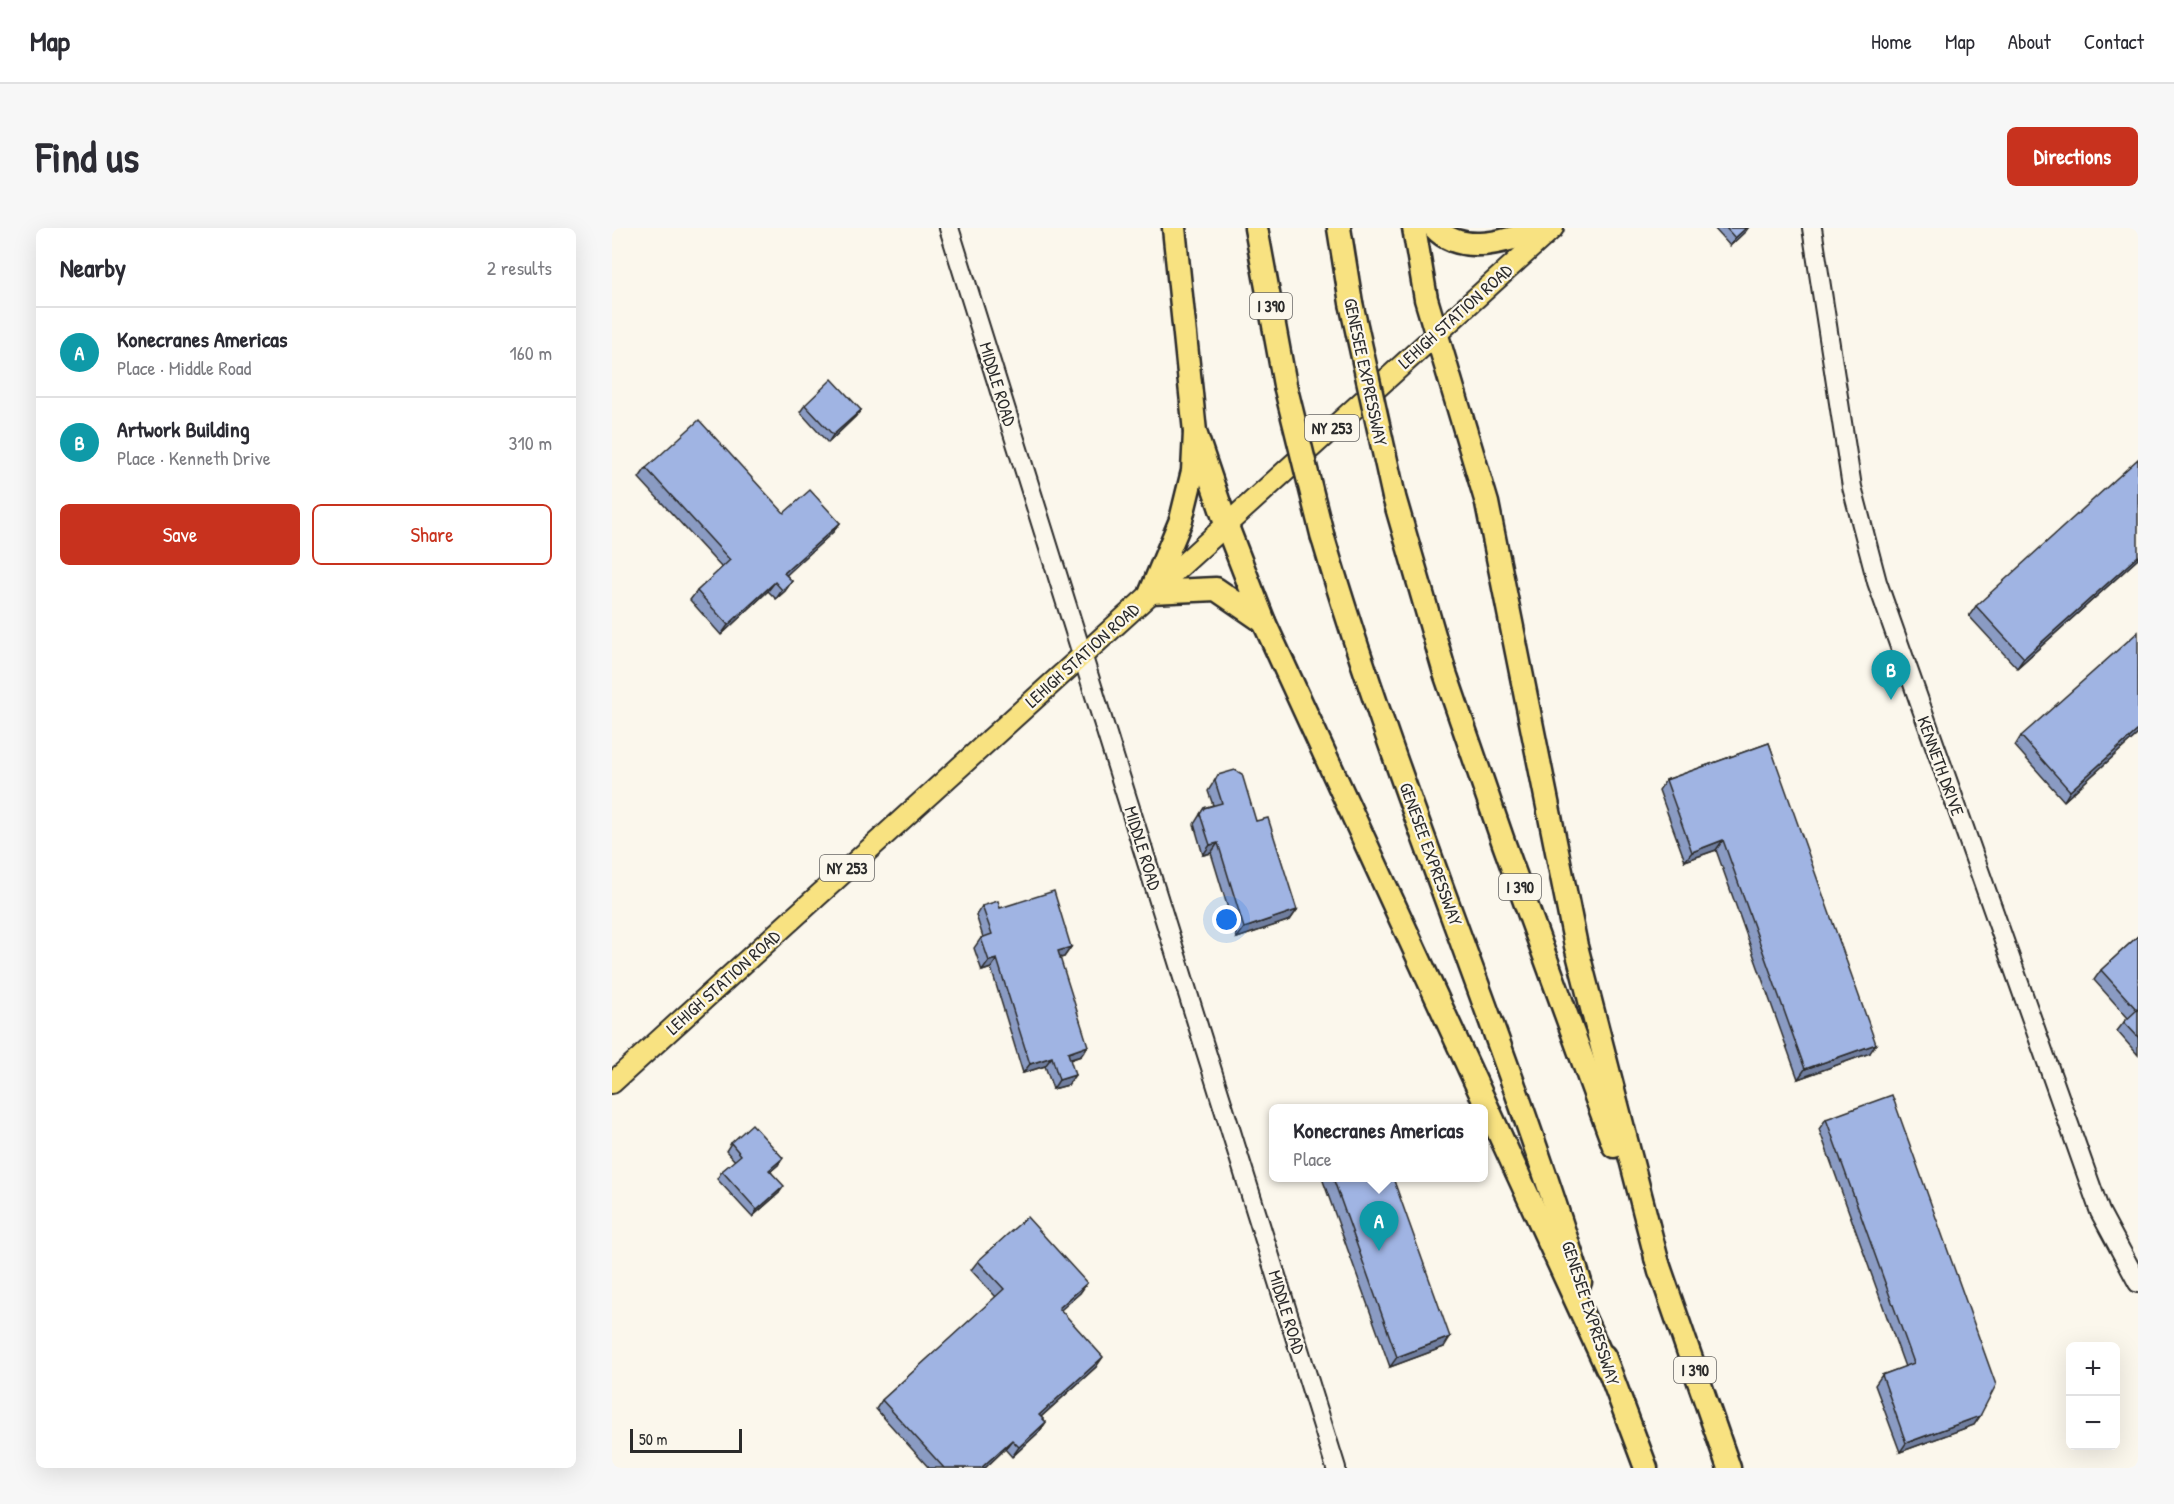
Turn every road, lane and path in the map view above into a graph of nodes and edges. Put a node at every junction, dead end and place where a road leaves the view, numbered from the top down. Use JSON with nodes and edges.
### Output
{"nodes":[{"id":1,"x":949,"y":228,"type":"edge"},
{"id":2,"x":1174,"y":228,"type":"edge"},
{"id":3,"x":1256,"y":228,"type":"edge"},
{"id":4,"x":1414,"y":228,"type":"edge"},
{"id":5,"x":1435,"y":228,"type":"edge"},
{"id":6,"x":1546,"y":228,"type":"edge"},
{"id":7,"x":1553,"y":228,"type":"edge"},
{"id":8,"x":1812,"y":228,"type":"edge"},
{"id":9,"x":1340,"y":232,"type":"edge"},
{"id":10,"x":1438,"y":332,"type":"junction"},
{"id":11,"x":1196,"y":432,"type":"junction"},
{"id":12,"x":1226,"y":524,"type":"junction"},
{"id":13,"x":1151,"y":592,"type":"junction"},
{"id":14,"x":1264,"y":622,"type":"junction"},
{"id":15,"x":1082,"y":653,"type":"junction"},
{"id":16,"x":612,"y":1083,"type":"edge"},
{"id":17,"x":1486,"y":1104,"type":"edge"},
{"id":18,"x":1488,"y":1109,"type":"edge"},
{"id":19,"x":1660,"y":1272,"type":"junction"},
{"id":20,"x":2138,"y":1283,"type":"edge"},
{"id":21,"x":1607,"y":1368,"type":"junction"},
{"id":22,"x":1336,"y":1468,"type":"edge"},
{"id":23,"x":1646,"y":1468,"type":"edge"},
{"id":24,"x":1729,"y":1468,"type":"edge"}],
"edges":[{"from":1,"to":15,"type":"street","name":"MIDDLE ROAD"},
{"from":2,"to":11,"type":"highway"},
{"from":3,"to":21,"type":"highway","name":"GENESEE EXPRESSWAY","number":"I 390","bridge":true},
{"from":4,"to":10,"type":"highway"},
{"from":5,"to":6,"type":"highway"},
{"from":7,"to":10,"type":"main road","name":"LEHIGH STATION ROAD","number":"NY 253"},
{"from":8,"to":20,"type":"street","name":"KENNETH DRIVE"},
{"from":9,"to":19,"type":"highway","name":"GENESEE EXPRESSWAY","number":"I 390","bridge":true},
{"from":10,"to":12,"type":"main road","name":"LEHIGH STATION ROAD","number":"NY 253"},
{"from":10,"to":19,"type":"highway"},
{"from":11,"to":12,"type":"highway"},
{"from":11,"to":13,"type":"highway"},
{"from":12,"to":13,"type":"main road","name":"LEHIGH STATION ROAD","number":"NY 253"},
{"from":12,"to":14,"type":"highway"},
{"from":13,"to":14,"type":"highway"},
{"from":13,"to":15,"type":"main road","name":"LEHIGH STATION ROAD","number":"NY 253"},
{"from":14,"to":17,"type":"highway"},
{"from":15,"to":16,"type":"main road","name":"LEHIGH STATION ROAD","number":"NY 253"},
{"from":15,"to":22,"type":"street","name":"MIDDLE ROAD"},
{"from":18,"to":21,"type":"highway"},
{"from":19,"to":24,"type":"highway","name":"GENESEE EXPRESSWAY","number":"I 390"},
{"from":21,"to":23,"type":"highway","name":"GENESEE EXPRESSWAY","number":"I 390"}]}
